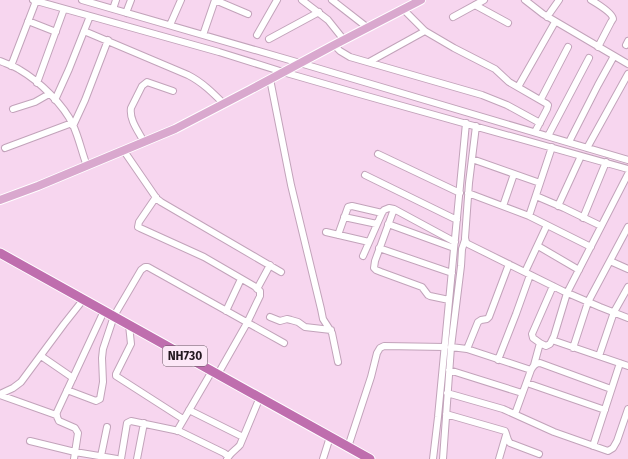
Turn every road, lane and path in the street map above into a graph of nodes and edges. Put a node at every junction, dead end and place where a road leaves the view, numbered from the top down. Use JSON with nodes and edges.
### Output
{"nodes":[{"id":1,"x":35,"y":0,"type":"edge"},
{"id":2,"x":82,"y":0,"type":"edge"},
{"id":3,"x":116,"y":0,"type":"edge"},
{"id":4,"x":131,"y":0,"type":"edge"},
{"id":5,"x":181,"y":0,"type":"edge"},
{"id":6,"x":215,"y":0,"type":"edge"},
{"id":7,"x":277,"y":0,"type":"edge"},
{"id":8,"x":302,"y":0,"type":"edge"},
{"id":9,"x":332,"y":0,"type":"edge"},
{"id":10,"x":419,"y":0,"type":"edge"},
{"id":11,"x":484,"y":0,"type":"edge"},
{"id":12,"x":525,"y":0,"type":"edge"},
{"id":13,"x":559,"y":0,"type":"edge"},
{"id":14,"x":591,"y":0,"type":"edge"},
{"id":15,"x":475,"y":5,"type":"junction"},
{"id":16,"x":64,"y":9,"type":"junction"},
{"id":17,"x":113,"y":9,"type":"junction"},
{"id":18,"x":404,"y":9,"type":"junction"},
{"id":19,"x":319,"y":12,"type":"junction"},
{"id":20,"x":126,"y":13,"type":"junction"},
{"id":21,"x":248,"y":14,"type":"dead end"},
{"id":22,"x":90,"y":16,"type":"junction"},
{"id":23,"x":453,"y":17,"type":"dead end"},
{"id":24,"x":547,"y":17,"type":"junction"},
{"id":25,"x":28,"y":21,"type":"junction"},
{"id":26,"x":555,"y":22,"type":"junction"},
{"id":27,"x":508,"y":23,"type":"dead end"},
{"id":28,"x":170,"y":25,"type":"junction"},
{"id":29,"x":368,"y":28,"type":"junction"},
{"id":30,"x":84,"y":31,"type":"junction"},
{"id":31,"x":425,"y":31,"type":"junction"},
{"id":32,"x":56,"y":32,"type":"junction"},
{"id":33,"x":203,"y":35,"type":"junction"},
{"id":34,"x":257,"y":35,"type":"dead end"},
{"id":35,"x":269,"y":39,"type":"dead end"},
{"id":36,"x":108,"y":40,"type":"junction"},
{"id":37,"x":344,"y":40,"type":"junction"},
{"id":38,"x":334,"y":44,"type":"junction"},
{"id":39,"x":568,"y":47,"type":"dead end"},
{"id":40,"x":598,"y":47,"type":"junction"},
{"id":41,"x":614,"y":56,"type":"junction"},
{"id":42,"x":589,"y":58,"type":"dead end"},
{"id":43,"x":0,"y":61,"type":"edge"},
{"id":44,"x":369,"y":62,"type":"junction"},
{"id":45,"x":297,"y":64,"type":"junction"},
{"id":46,"x":628,"y":64,"type":"edge"},
{"id":47,"x":11,"y":66,"type":"junction"},
{"id":48,"x":285,"y":71,"type":"junction"},
{"id":49,"x":628,"y":74,"type":"edge"},
{"id":50,"x":270,"y":79,"type":"junction"},
{"id":51,"x":37,"y":83,"type":"junction"},
{"id":52,"x":518,"y":87,"type":"junction"},
{"id":53,"x":173,"y":91,"type":"dead end"},
{"id":54,"x":49,"y":94,"type":"junction"},
{"id":55,"x":541,"y":99,"type":"junction"},
{"id":56,"x":55,"y":100,"type":"junction"},
{"id":57,"x":224,"y":104,"type":"junction"},
{"id":58,"x":13,"y":109,"type":"dead end"},
{"id":59,"x":540,"y":122,"type":"junction"},
{"id":60,"x":466,"y":123,"type":"junction"},
{"id":61,"x":72,"y":124,"type":"junction"},
{"id":62,"x":476,"y":126,"type":"junction"},
{"id":63,"x":535,"y":132,"type":"junction"},
{"id":64,"x":548,"y":136,"type":"junction"},
{"id":65,"x":144,"y":142,"type":"junction"},
{"id":66,"x":569,"y":142,"type":"junction"},
{"id":67,"x":552,"y":147,"type":"junction"},
{"id":68,"x":5,"y":148,"type":"dead end"},
{"id":69,"x":587,"y":148,"type":"junction"},
{"id":70,"x":124,"y":151,"type":"junction"},
{"id":71,"x":378,"y":154,"type":"dead end"},
{"id":72,"x":581,"y":156,"type":"junction"},
{"id":73,"x":472,"y":160,"type":"junction"},
{"id":74,"x":628,"y":160,"type":"edge"},
{"id":75,"x":606,"y":162,"type":"junction"},
{"id":76,"x":87,"y":166,"type":"junction"},
{"id":77,"x":628,"y":169,"type":"edge"},
{"id":78,"x":514,"y":174,"type":"junction"},
{"id":79,"x":628,"y":174,"type":"edge"},
{"id":80,"x":365,"y":175,"type":"dead end"},
{"id":81,"x":540,"y":183,"type":"junction"},
{"id":82,"x":460,"y":193,"type":"junction"},
{"id":83,"x":468,"y":193,"type":"junction"},
{"id":84,"x":536,"y":196,"type":"junction"},
{"id":85,"x":156,"y":197,"type":"junction"},
{"id":86,"x":0,"y":200,"type":"edge"},
{"id":87,"x":503,"y":206,"type":"junction"},
{"id":88,"x":558,"y":206,"type":"junction"},
{"id":89,"x":394,"y":209,"type":"junction"},
{"id":90,"x":382,"y":213,"type":"junction"},
{"id":91,"x":529,"y":216,"type":"junction"},
{"id":92,"x":344,"y":217,"type":"junction"},
{"id":93,"x":583,"y":218,"type":"junction"},
{"id":94,"x":457,"y":220,"type":"junction"},
{"id":95,"x":377,"y":224,"type":"junction"},
{"id":96,"x":388,"y":224,"type":"junction"},
{"id":97,"x":547,"y":225,"type":"junction"},
{"id":98,"x":601,"y":226,"type":"junction"},
{"id":99,"x":628,"y":227,"type":"edge"},
{"id":100,"x":326,"y":232,"type":"dead end"},
{"id":101,"x":338,"y":235,"type":"junction"},
{"id":102,"x":465,"y":240,"type":"junction"},
{"id":103,"x":621,"y":240,"type":"junction"},
{"id":104,"x":369,"y":242,"type":"junction"},
{"id":105,"x":628,"y":243,"type":"edge"},
{"id":106,"x":455,"y":245,"type":"junction"},
{"id":107,"x":538,"y":246,"type":"junction"},
{"id":108,"x":591,"y":247,"type":"junction"},
{"id":109,"x":379,"y":248,"type":"junction"},
{"id":110,"x":0,"y":253,"type":"edge"},
{"id":111,"x":363,"y":256,"type":"dead end"},
{"id":112,"x":610,"y":261,"type":"junction"},
{"id":113,"x":509,"y":264,"type":"junction"},
{"id":114,"x":270,"y":265,"type":"junction"},
{"id":115,"x":628,"y":269,"type":"edge"},
{"id":116,"x":579,"y":270,"type":"junction"},
{"id":117,"x":281,"y":272,"type":"dead end"},
{"id":118,"x":452,"y":273,"type":"junction"},
{"id":119,"x":528,"y":273,"type":"junction"},
{"id":120,"x":241,"y":279,"type":"junction"},
{"id":121,"x":553,"y":286,"type":"junction"},
{"id":122,"x":628,"y":287,"type":"edge"},
{"id":123,"x":257,"y":289,"type":"junction"},
{"id":124,"x":567,"y":293,"type":"junction"},
{"id":125,"x":626,"y":296,"type":"edge"},
{"id":126,"x":83,"y":300,"type":"junction"},
{"id":127,"x":449,"y":300,"type":"junction"},
{"id":128,"x":588,"y":302,"type":"junction"},
{"id":129,"x":104,"y":311,"type":"junction"},
{"id":130,"x":226,"y":311,"type":"junction"},
{"id":131,"x":614,"y":312,"type":"junction"},
{"id":132,"x":114,"y":316,"type":"junction"},
{"id":133,"x":270,"y":317,"type":"dead end"},
{"id":134,"x":628,"y":318,"type":"edge"},
{"id":135,"x":247,"y":323,"type":"junction"},
{"id":136,"x":129,"y":325,"type":"junction"},
{"id":137,"x":331,"y":330,"type":"junction"},
{"id":138,"x":552,"y":340,"type":"junction"},
{"id":139,"x":284,"y":343,"type":"dead end"},
{"id":140,"x":540,"y":343,"type":"junction"},
{"id":141,"x":448,"y":347,"type":"junction"},
{"id":142,"x":573,"y":348,"type":"junction"},
{"id":143,"x":467,"y":349,"type":"junction"},
{"id":144,"x":41,"y":356,"type":"junction"},
{"id":145,"x":599,"y":356,"type":"junction"},
{"id":146,"x":498,"y":360,"type":"junction"},
{"id":147,"x":338,"y":362,"type":"dead end"},
{"id":148,"x":620,"y":363,"type":"junction"},
{"id":149,"x":628,"y":366,"type":"edge"},
{"id":150,"x":532,"y":368,"type":"junction"},
{"id":151,"x":449,"y":370,"type":"junction"},
{"id":152,"x":215,"y":372,"type":"junction"},
{"id":153,"x":73,"y":378,"type":"junction"},
{"id":154,"x":526,"y":383,"type":"junction"},
{"id":155,"x":611,"y":389,"type":"junction"},
{"id":156,"x":67,"y":390,"type":"junction"},
{"id":157,"x":447,"y":393,"type":"junction"},
{"id":158,"x":522,"y":393,"type":"junction"},
{"id":159,"x":0,"y":394,"type":"edge"},
{"id":160,"x":260,"y":397,"type":"junction"},
{"id":161,"x":628,"y":409,"type":"edge"},
{"id":162,"x":189,"y":410,"type":"junction"},
{"id":163,"x":605,"y":410,"type":"junction"},
{"id":164,"x":446,"y":414,"type":"junction"},
{"id":165,"x":515,"y":414,"type":"junction"},
{"id":166,"x":56,"y":416,"type":"junction"},
{"id":167,"x":183,"y":418,"type":"junction"},
{"id":168,"x":144,"y":423,"type":"junction"},
{"id":169,"x":107,"y":427,"type":"dead end"},
{"id":170,"x":177,"y":431,"type":"junction"},
{"id":171,"x":506,"y":433,"type":"junction"},
{"id":172,"x":243,"y":437,"type":"junction"},
{"id":173,"x":330,"y":437,"type":"junction"},
{"id":174,"x":30,"y":441,"type":"dead end"},
{"id":175,"x":593,"y":446,"type":"junction"},
{"id":176,"x":348,"y":447,"type":"junction"},
{"id":177,"x":75,"y":452,"type":"junction"},
{"id":178,"x":539,"y":454,"type":"dead end"},
{"id":179,"x":101,"y":456,"type":"junction"},
{"id":180,"x":227,"y":458,"type":"edge"},
{"id":181,"x":74,"y":459,"type":"edge"},
{"id":182,"x":117,"y":459,"type":"edge"},
{"id":183,"x":121,"y":459,"type":"edge"},
{"id":184,"x":137,"y":459,"type":"edge"},
{"id":185,"x":324,"y":459,"type":"edge"},
{"id":186,"x":370,"y":459,"type":"edge"},
{"id":187,"x":433,"y":459,"type":"edge"},
{"id":188,"x":443,"y":459,"type":"edge"},
{"id":189,"x":500,"y":459,"type":"edge"}],
"edges":[{"from":1,"to":16,"type":"street"},
{"from":1,"to":25,"type":"street"},
{"from":2,"to":17,"type":"street"},
{"from":3,"to":17,"type":"street"},
{"from":4,"to":20,"type":"street"},
{"from":5,"to":28,"type":"street"},
{"from":6,"to":21,"type":"street"},
{"from":6,"to":33,"type":"street"},
{"from":7,"to":34,"type":"street"},
{"from":8,"to":19,"type":"street"},
{"from":9,"to":29,"type":"street"},
{"from":10,"to":18,"type":"main road"},
{"from":11,"to":15,"type":"street"},
{"from":12,"to":24,"type":"street"},
{"from":13,"to":24,"type":"street"},
{"from":14,"to":40,"type":"street"},
{"from":15,"to":23,"type":"street"},
{"from":15,"to":27,"type":"street"},
{"from":16,"to":22,"type":"street"},
{"from":16,"to":32,"type":"street"},
{"from":17,"to":20,"type":"street"},
{"from":18,"to":29,"type":"main road"},
{"from":18,"to":31,"type":"street"},
{"from":19,"to":35,"type":"street"},
{"from":19,"to":37,"type":"street"},
{"from":20,"to":28,"type":"street"},
{"from":22,"to":30,"type":"street"},
{"from":22,"to":48,"type":"street"},
{"from":24,"to":26,"type":"street"},
{"from":25,"to":32,"type":"street"},
{"from":25,"to":47,"type":"street"},
{"from":26,"to":40,"type":"street"},
{"from":26,"to":52,"type":"street"},
{"from":28,"to":33,"type":"street"},
{"from":29,"to":37,"type":"main road"},
{"from":30,"to":36,"type":"street"},
{"from":30,"to":56,"type":"street"},
{"from":31,"to":44,"type":"street"},
{"from":31,"to":52,"type":"street"},
{"from":32,"to":51,"type":"street"},
{"from":33,"to":45,"type":"street"},
{"from":36,"to":57,"type":"street"},
{"from":36,"to":61,"type":"street"},
{"from":37,"to":38,"type":"main road"},
{"from":38,"to":44,"type":"street"},
{"from":38,"to":45,"type":"main road"},
{"from":39,"to":55,"type":"street"},
{"from":40,"to":41,"type":"street"},
{"from":41,"to":46,"type":"street"},
{"from":41,"to":66,"type":"street"},
{"from":42,"to":64,"type":"street"},
{"from":43,"to":47,"type":"street"},
{"from":44,"to":59,"type":"street"},
{"from":45,"to":48,"type":"main road"},
{"from":45,"to":63,"type":"street"},
{"from":47,"to":51,"type":"street"},
{"from":48,"to":50,"type":"main road"},
{"from":48,"to":60,"type":"street"},
{"from":49,"to":69,"type":"street"},
{"from":50,"to":57,"type":"main road"},
{"from":50,"to":137,"type":"street"},
{"from":51,"to":54,"type":"street"},
{"from":52,"to":55,"type":"street"},
{"from":53,"to":65,"type":"street"},
{"from":54,"to":56,"type":"street"},
{"from":54,"to":58,"type":"street"},
{"from":55,"to":59,"type":"street"},
{"from":56,"to":61,"type":"street"},
{"from":57,"to":65,"type":"main road"},
{"from":59,"to":63,"type":"street"},
{"from":60,"to":62,"type":"street"},
{"from":60,"to":82,"type":"street"},
{"from":61,"to":68,"type":"street"},
{"from":61,"to":76,"type":"street"},
{"from":62,"to":67,"type":"street"},
{"from":62,"to":73,"type":"street"},
{"from":63,"to":64,"type":"street"},
{"from":64,"to":66,"type":"street"},
{"from":65,"to":70,"type":"main road"},
{"from":66,"to":69,"type":"street"},
{"from":67,"to":72,"type":"street"},
{"from":67,"to":81,"type":"street"},
{"from":69,"to":74,"type":"street"},
{"from":70,"to":76,"type":"main road"},
{"from":70,"to":85,"type":"street"},
{"from":71,"to":82,"type":"street"},
{"from":72,"to":75,"type":"street"},
{"from":72,"to":88,"type":"street"},
{"from":73,"to":78,"type":"street"},
{"from":73,"to":83,"type":"street"},
{"from":75,"to":77,"type":"street"},
{"from":75,"to":93,"type":"street"},
{"from":76,"to":86,"type":"main road"},
{"from":78,"to":81,"type":"street"},
{"from":78,"to":87,"type":"street"},
{"from":79,"to":98,"type":"street"},
{"from":80,"to":94,"type":"street"},
{"from":81,"to":84,"type":"street"},
{"from":82,"to":94,"type":"street"},
{"from":83,"to":87,"type":"street"},
{"from":83,"to":102,"type":"street"},
{"from":84,"to":88,"type":"street"},
{"from":84,"to":91,"type":"street"},
{"from":85,"to":114,"type":"street"},
{"from":85,"to":120,"type":"street"},
{"from":87,"to":91,"type":"street"},
{"from":88,"to":93,"type":"street"},
{"from":89,"to":90,"type":"street"},
{"from":89,"to":96,"type":"street"},
{"from":89,"to":106,"type":"street"},
{"from":90,"to":92,"type":"street"},
{"from":90,"to":95,"type":"street"},
{"from":91,"to":97,"type":"street"},
{"from":92,"to":95,"type":"street"},
{"from":92,"to":101,"type":"street"},
{"from":93,"to":98,"type":"street"},
{"from":94,"to":106,"type":"street"},
{"from":95,"to":104,"type":"street"},
{"from":96,"to":106,"type":"street"},
{"from":96,"to":109,"type":"street"},
{"from":97,"to":107,"type":"street"},
{"from":97,"to":108,"type":"street"},
{"from":98,"to":108,"type":"street"},
{"from":99,"to":103,"type":"street"},
{"from":100,"to":101,"type":"street"},
{"from":101,"to":104,"type":"street"},
{"from":102,"to":113,"type":"street"},
{"from":102,"to":141,"type":"street"},
{"from":103,"to":105,"type":"street"},
{"from":103,"to":112,"type":"street"},
{"from":104,"to":111,"type":"street"},
{"from":106,"to":118,"type":"street"},
{"from":107,"to":116,"type":"street"},
{"from":107,"to":119,"type":"street"},
{"from":108,"to":116,"type":"street"},
{"from":109,"to":118,"type":"street"},
{"from":109,"to":127,"type":"street"},
{"from":110,"to":126,"type":"highway","number":"NH730"},
{"from":112,"to":115,"type":"street"},
{"from":112,"to":128,"type":"street"},
{"from":113,"to":119,"type":"street"},
{"from":113,"to":143,"type":"street"},
{"from":114,"to":117,"type":"street"},
{"from":114,"to":123,"type":"street"},
{"from":116,"to":124,"type":"street"},
{"from":118,"to":127,"type":"street"},
{"from":119,"to":121,"type":"street"},
{"from":119,"to":146,"type":"street"},
{"from":120,"to":123,"type":"street"},
{"from":120,"to":130,"type":"street"},
{"from":121,"to":124,"type":"street"},
{"from":121,"to":140,"type":"street"},
{"from":122,"to":125,"type":"street"},
{"from":123,"to":135,"type":"street"},
{"from":124,"to":128,"type":"street"},
{"from":124,"to":138,"type":"street"},
{"from":125,"to":131,"type":"street"},
{"from":126,"to":129,"type":"highway","number":"NH730"},
{"from":126,"to":144,"type":"street"},
{"from":127,"to":141,"type":"street"},
{"from":128,"to":131,"type":"street"},
{"from":128,"to":142,"type":"street"},
{"from":129,"to":132,"type":"highway","number":"NH730"},
{"from":129,"to":153,"type":"street"},
{"from":130,"to":132,"type":"street"},
{"from":130,"to":135,"type":"street"},
{"from":131,"to":134,"type":"street"},
{"from":131,"to":145,"type":"street"},
{"from":132,"to":136,"type":"highway","number":"NH730"},
{"from":132,"to":156,"type":"street"},
{"from":133,"to":137,"type":"street"},
{"from":135,"to":139,"type":"street"},
{"from":135,"to":152,"type":"street"},
{"from":136,"to":152,"type":"highway","number":"NH730"},
{"from":136,"to":167,"type":"street"},
{"from":137,"to":147,"type":"street"},
{"from":138,"to":140,"type":"street"},
{"from":138,"to":142,"type":"street"},
{"from":140,"to":150,"type":"street"},
{"from":141,"to":143,"type":"street"},
{"from":141,"to":151,"type":"street"},
{"from":141,"to":176,"type":"street"},
{"from":141,"to":187,"type":"street"},
{"from":142,"to":145,"type":"street"},
{"from":143,"to":146,"type":"street"},
{"from":144,"to":153,"type":"street"},
{"from":144,"to":159,"type":"street"},
{"from":145,"to":148,"type":"street"},
{"from":146,"to":150,"type":"street"},
{"from":148,"to":149,"type":"street"},
{"from":148,"to":155,"type":"street"},
{"from":150,"to":154,"type":"street"},
{"from":150,"to":155,"type":"street"},
{"from":151,"to":157,"type":"street"},
{"from":151,"to":158,"type":"street"},
{"from":152,"to":160,"type":"highway","number":"NH730"},
{"from":152,"to":162,"type":"street"},
{"from":153,"to":156,"type":"street"},
{"from":154,"to":158,"type":"street"},
{"from":154,"to":163,"type":"street"},
{"from":155,"to":163,"type":"street"},
{"from":156,"to":166,"type":"street"},
{"from":157,"to":164,"type":"street"},
{"from":157,"to":165,"type":"street"},
{"from":158,"to":165,"type":"street"},
{"from":159,"to":166,"type":"street"},
{"from":160,"to":172,"type":"street"},
{"from":160,"to":173,"type":"highway","number":"NH730"},
{"from":161,"to":175,"type":"street"},
{"from":162,"to":167,"type":"street"},
{"from":162,"to":172,"type":"street"},
{"from":163,"to":175,"type":"street"},
{"from":164,"to":171,"type":"street"},
{"from":164,"to":188,"type":"street"},
{"from":165,"to":175,"type":"street"},
{"from":166,"to":177,"type":"street"},
{"from":167,"to":170,"type":"street"},
{"from":168,"to":170,"type":"street"},
{"from":168,"to":183,"type":"street"},
{"from":168,"to":184,"type":"street"},
{"from":169,"to":179,"type":"street"},
{"from":170,"to":180,"type":"street"},
{"from":171,"to":178,"type":"street"},
{"from":171,"to":189,"type":"street"},
{"from":172,"to":180,"type":"street"},
{"from":173,"to":176,"type":"highway","number":"NH730"},
{"from":173,"to":185,"type":"street"},
{"from":174,"to":177,"type":"street"},
{"from":176,"to":186,"type":"highway","number":"NH730"},
{"from":177,"to":179,"type":"street"},
{"from":177,"to":181,"type":"street"},
{"from":179,"to":182,"type":"street"}]}
